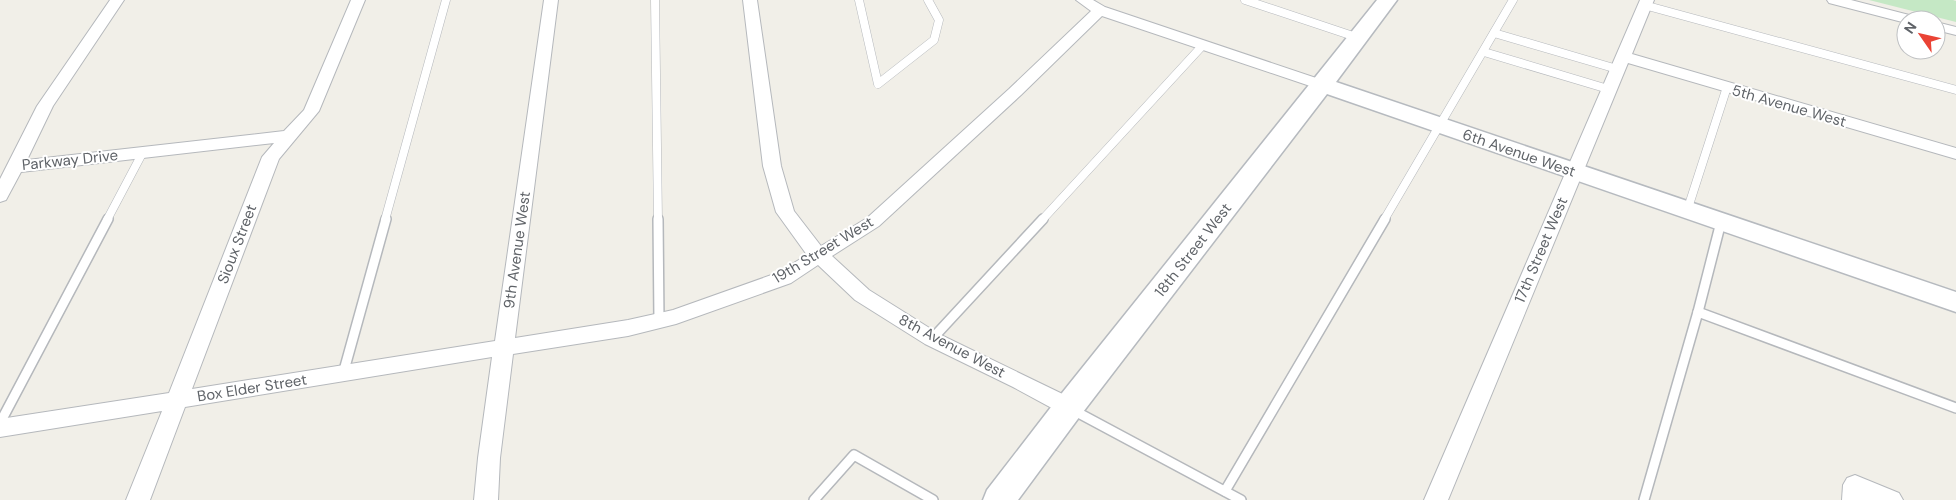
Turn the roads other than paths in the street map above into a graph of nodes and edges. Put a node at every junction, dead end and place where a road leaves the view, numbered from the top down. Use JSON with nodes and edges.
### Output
{"nodes":[{"id":1,"x":117,"y":0,"type":"edge"},
{"id":2,"x":358,"y":0,"type":"edge"},
{"id":3,"x":446,"y":0,"type":"edge"},
{"id":4,"x":551,"y":0,"type":"edge"},
{"id":5,"x":655,"y":0,"type":"edge"},
{"id":6,"x":750,"y":0,"type":"edge"},
{"id":7,"x":859,"y":0,"type":"edge"},
{"id":8,"x":928,"y":0,"type":"edge"},
{"id":9,"x":1083,"y":0,"type":"edge"},
{"id":10,"x":1246,"y":0,"type":"edge"},
{"id":11,"x":1387,"y":0,"type":"edge"},
{"id":12,"x":1513,"y":0,"type":"edge"},
{"id":13,"x":1834,"y":0,"type":"edge"},
{"id":14,"x":1646,"y":3,"type":"edge"},
{"id":15,"x":1100,"y":10,"type":"junction"},
{"id":16,"x":1896,"y":16,"type":"edge"},
{"id":17,"x":1494,"y":33,"type":"junction"},
{"id":18,"x":1359,"y":38,"type":"junction"},
{"id":19,"x":1204,"y":45,"type":"junction"},
{"id":20,"x":1484,"y":52,"type":"junction"},
{"id":21,"x":1619,"y":63,"type":"junction"},
{"id":22,"x":1322,"y":85,"type":"junction"},
{"id":23,"x":1727,"y":87,"type":"junction"},
{"id":24,"x":1608,"y":89,"type":"junction"},
{"id":25,"x":1956,"y":90,"type":"edge"},
{"id":26,"x":1441,"y":126,"type":"junction"},
{"id":27,"x":290,"y":136,"type":"junction"},
{"id":28,"x":142,"y":152,"type":"junction"},
{"id":29,"x":1956,"y":154,"type":"edge"},
{"id":30,"x":14,"y":167,"type":"junction"},
{"id":31,"x":1574,"y":172,"type":"junction"},
{"id":32,"x":0,"y":196,"type":"edge"},
{"id":33,"x":1688,"y":211,"type":"junction"},
{"id":34,"x":1721,"y":222,"type":"junction"},
{"id":35,"x":819,"y":256,"type":"junction"},
{"id":36,"x":1956,"y":302,"type":"edge"},
{"id":37,"x":1698,"y":312,"type":"junction"},
{"id":38,"x":660,"y":321,"type":"junction"},
{"id":39,"x":932,"y":339,"type":"junction"},
{"id":40,"x":504,"y":348,"type":"junction"},
{"id":41,"x":343,"y":374,"type":"junction"},
{"id":42,"x":176,"y":400,"type":"junction"},
{"id":43,"x":1068,"y":407,"type":"junction"},
{"id":44,"x":1956,"y":408,"type":"edge"},
{"id":45,"x":0,"y":423,"type":"edge"},
{"id":46,"x":0,"y":428,"type":"edge"},
{"id":47,"x":1225,"y":492,"type":"junction"},
{"id":48,"x":1854,"y":493,"type":"edge"},
{"id":49,"x":138,"y":500,"type":"edge"},
{"id":50,"x":486,"y":500,"type":"edge"},
{"id":51,"x":814,"y":500,"type":"edge"},
{"id":52,"x":933,"y":500,"type":"edge"},
{"id":53,"x":999,"y":500,"type":"edge"},
{"id":54,"x":1241,"y":500,"type":"edge"},
{"id":55,"x":1436,"y":500,"type":"edge"},
{"id":56,"x":1644,"y":500,"type":"edge"},
{"id":57,"x":1891,"y":500,"type":"edge"}],
"edges":[{"from":1,"to":30,"type":"street","name":"Parkway Drive"},
{"from":2,"to":27,"type":"street","name":"Sioux Street"},
{"from":3,"to":41,"type":"lane"},
{"from":4,"to":40,"type":"street","name":"9th Avenue West"},
{"from":5,"to":38,"type":"lane"},
{"from":6,"to":35,"type":"street","name":"8th Avenue West"},
{"from":7,"to":8,"type":"lane"},
{"from":9,"to":15,"type":"street","name":"6th Avenue West"},
{"from":10,"to":18,"type":"lane"},
{"from":11,"to":18,"type":"street","name":"18th Street West"},
{"from":12,"to":17,"type":"lane"},
{"from":13,"to":16,"type":"street"},
{"from":14,"to":21,"type":"street","name":"17th Street West"},
{"from":14,"to":25,"type":"lane"},
{"from":15,"to":19,"type":"street","name":"6th Avenue West"},
{"from":15,"to":35,"type":"street","name":"19th Street West"},
{"from":17,"to":20,"type":"lane"},
{"from":17,"to":21,"type":"lane"},
{"from":18,"to":22,"type":"street","name":"18th Street West"},
{"from":19,"to":22,"type":"street","name":"6th Avenue West"},
{"from":19,"to":39,"type":"lane"},
{"from":20,"to":24,"type":"lane"},
{"from":20,"to":26,"type":"lane"},
{"from":21,"to":23,"type":"street","name":"5th Avenue West"},
{"from":21,"to":24,"type":"street","name":"17th Street West"},
{"from":22,"to":26,"type":"street","name":"6th Avenue West"},
{"from":22,"to":43,"type":"street","name":"18th Street West"},
{"from":23,"to":29,"type":"street","name":"5th Avenue West"},
{"from":23,"to":33,"type":"lane"},
{"from":24,"to":31,"type":"street","name":"17th Street West"},
{"from":26,"to":31,"type":"street","name":"6th Avenue West"},
{"from":26,"to":47,"type":"lane"},
{"from":27,"to":28,"type":"street","name":"Parkway Drive"},
{"from":27,"to":42,"type":"street","name":"Sioux Street"},
{"from":28,"to":30,"type":"street","name":"Parkway Drive"},
{"from":28,"to":45,"type":"lane"},
{"from":30,"to":32,"type":"street"},
{"from":31,"to":33,"type":"street","name":"6th Avenue West"},
{"from":31,"to":55,"type":"street","name":"17th Street West"},
{"from":33,"to":34,"type":"street","name":"6th Avenue West"},
{"from":34,"to":36,"type":"street","name":"6th Avenue West"},
{"from":34,"to":37,"type":"lane"},
{"from":35,"to":38,"type":"street","name":"19th Street West"},
{"from":35,"to":39,"type":"street","name":"8th Avenue West"},
{"from":37,"to":44,"type":"lane"},
{"from":37,"to":56,"type":"lane"},
{"from":38,"to":40,"type":"street","name":"19th Street West"},
{"from":39,"to":43,"type":"street","name":"8th Avenue West"},
{"from":40,"to":41,"type":"street","name":"Box Elder Street"},
{"from":40,"to":50,"type":"street","name":"9th Avenue West"},
{"from":41,"to":42,"type":"street","name":"Box Elder Street"},
{"from":42,"to":46,"type":"street","name":"Box Elder Street"},
{"from":42,"to":49,"type":"street","name":"Sioux Street"},
{"from":43,"to":47,"type":"lane"},
{"from":43,"to":53,"type":"street","name":"18th Street West"},
{"from":47,"to":54,"type":"lane"},
{"from":48,"to":57,"type":"street"},
{"from":51,"to":52,"type":"lane"}]}
